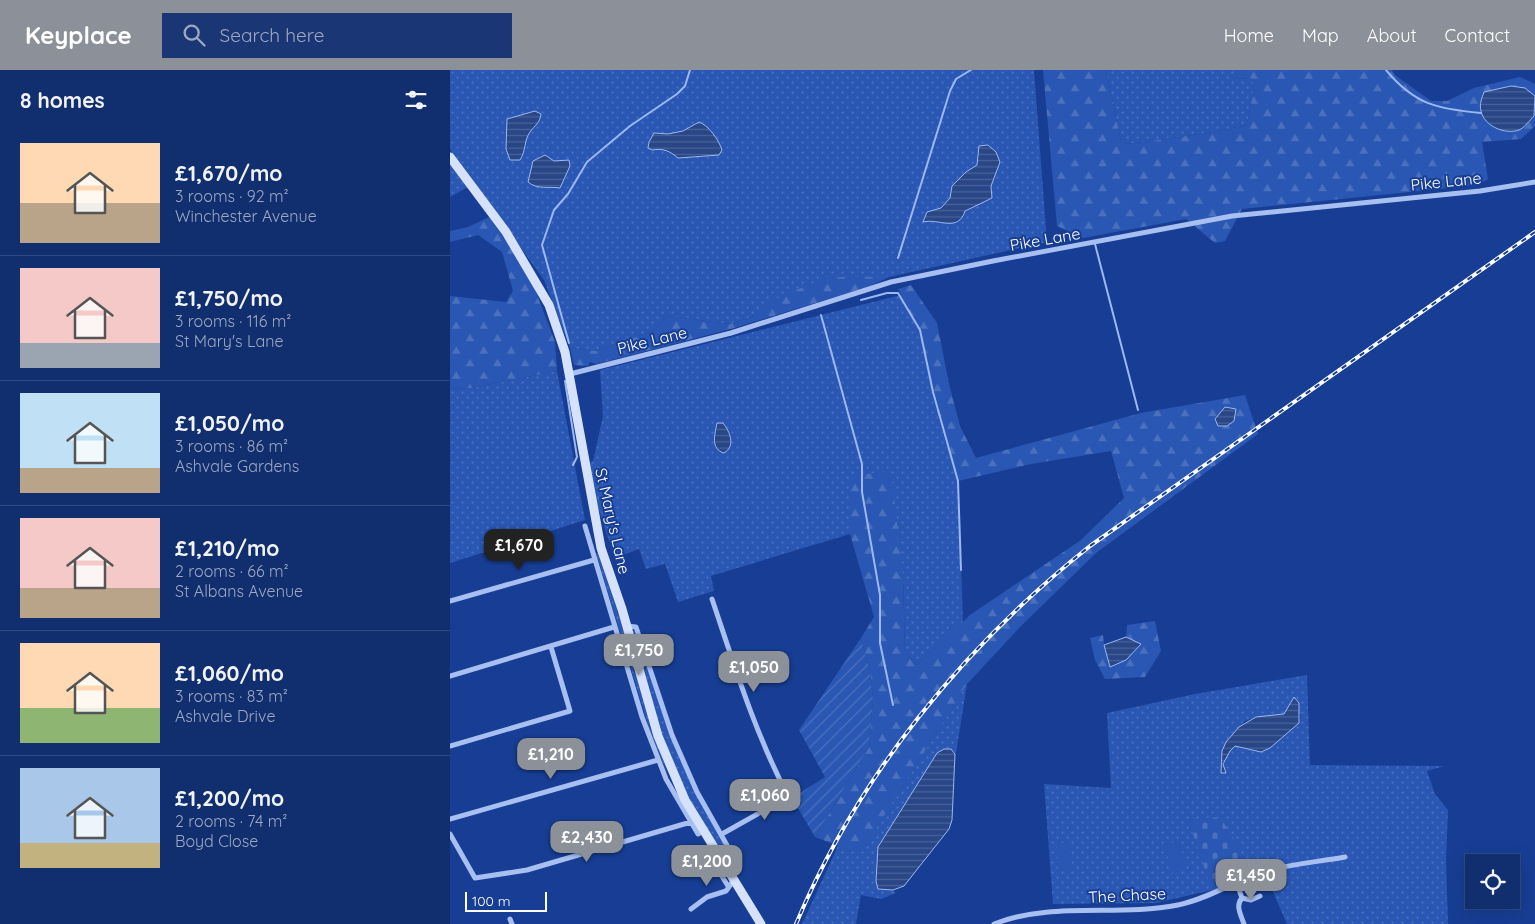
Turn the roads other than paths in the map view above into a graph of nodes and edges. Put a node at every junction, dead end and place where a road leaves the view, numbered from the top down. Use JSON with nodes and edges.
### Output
{"nodes":[{"id":1,"x":450,"y":157,"type":"edge"},
{"id":2,"x":1535,"y":182,"type":"edge"},
{"id":3,"x":570,"y":374,"type":"junction"},
{"id":4,"x":586,"y":526,"type":"dead end"},
{"id":5,"x":601,"y":548,"type":"junction"},
{"id":6,"x":591,"y":551,"type":"junction"},
{"id":7,"x":594,"y":560,"type":"junction"},
{"id":8,"x":712,"y":599,"type":"dead end"},
{"id":9,"x":450,"y":602,"type":"edge"},
{"id":10,"x":627,"y":626,"type":"junction"},
{"id":11,"x":614,"y":627,"type":"junction"},
{"id":12,"x":551,"y":647,"type":"junction"},
{"id":13,"x":450,"y":676,"type":"edge"},
{"id":14,"x":450,"y":746,"type":"edge"},
{"id":15,"x":658,"y":760,"type":"junction"},
{"id":16,"x":450,"y":819,"type":"edge"},
{"id":17,"x":691,"y":822,"type":"junction"},
{"id":18,"x":703,"y":831,"type":"junction"},
{"id":19,"x":450,"y":834,"type":"edge"},
{"id":20,"x":722,"y":834,"type":"junction"},
{"id":21,"x":1345,"y":857,"type":"dead end"},
{"id":22,"x":718,"y":870,"type":"dead end"},
{"id":23,"x":730,"y":879,"type":"junction"},
{"id":24,"x":1237,"y":884,"type":"junction"},
{"id":25,"x":1260,"y":896,"type":"dead end"},
{"id":26,"x":1242,"y":898,"type":"junction"},
{"id":27,"x":691,"y":909,"type":"dead end"},
{"id":28,"x":761,"y":924,"type":"edge"},
{"id":29,"x":994,"y":924,"type":"edge"},
{"id":30,"x":1244,"y":924,"type":"edge"}],
"edges":[{"from":1,"to":3,"type":"main road","name":"St Mary's Lane"},
{"from":2,"to":3,"type":"street","name":"Pike Lane"},
{"from":3,"to":5,"type":"main road","name":"St Mary's Lane"},
{"from":4,"to":6,"type":"street"},
{"from":5,"to":6,"type":"street"},
{"from":5,"to":10,"type":"main road","name":"St Mary's Lane"},
{"from":6,"to":7,"type":"street"},
{"from":7,"to":9,"type":"street"},
{"from":7,"to":11,"type":"street"},
{"from":8,"to":20,"type":"street"},
{"from":10,"to":18,"type":"main road","name":"St Mary's Lane"},
{"from":10,"to":20,"type":"street"},
{"from":11,"to":12,"type":"street"},
{"from":11,"to":15,"type":"street"},
{"from":12,"to":13,"type":"street"},
{"from":12,"to":14,"type":"street"},
{"from":15,"to":16,"type":"street"},
{"from":15,"to":17,"type":"street"},
{"from":17,"to":18,"type":"street"},
{"from":17,"to":19,"type":"street"},
{"from":18,"to":23,"type":"main road","name":"St Mary's Lane"},
{"from":20,"to":23,"type":"street"},
{"from":21,"to":24,"type":"street","name":"The Chase"},
{"from":22,"to":23,"type":"street"},
{"from":23,"to":27,"type":"street"},
{"from":23,"to":28,"type":"main road","name":"St Mary's Lane"},
{"from":24,"to":26,"type":"street"},
{"from":24,"to":29,"type":"street","name":"The Chase"},
{"from":25,"to":26,"type":"street"},
{"from":26,"to":30,"type":"street"}]}
